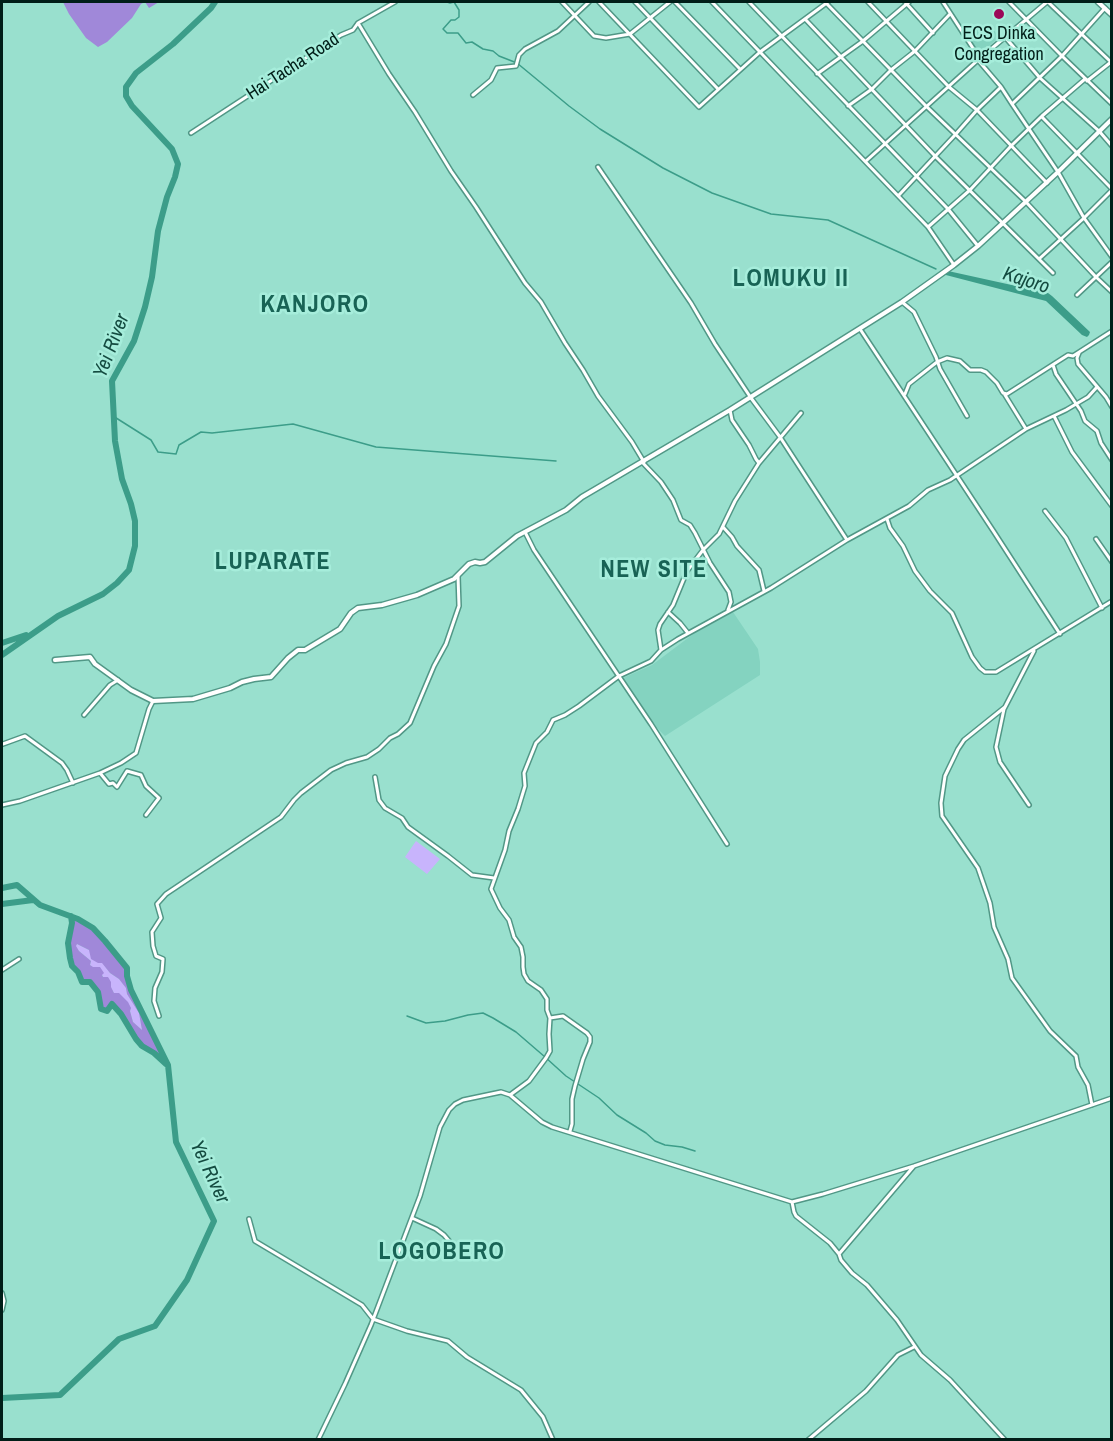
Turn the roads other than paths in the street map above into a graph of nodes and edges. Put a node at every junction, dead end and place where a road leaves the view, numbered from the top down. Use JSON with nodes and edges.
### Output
{"nodes":[{"id":1,"x":395,"y":2,"type":"edge"},
{"id":2,"x":562,"y":2,"type":"edge"},
{"id":3,"x":589,"y":2,"type":"edge"},
{"id":4,"x":599,"y":2,"type":"edge"},
{"id":5,"x":635,"y":2,"type":"edge"},
{"id":6,"x":673,"y":2,"type":"edge"},
{"id":7,"x":712,"y":2,"type":"edge"},
{"id":8,"x":749,"y":2,"type":"edge"},
{"id":9,"x":826,"y":2,"type":"edge"},
{"id":10,"x":868,"y":2,"type":"edge"},
{"id":11,"x":907,"y":2,"type":"edge"},
{"id":12,"x":943,"y":2,"type":"edge"},
{"id":13,"x":1009,"y":2,"type":"edge"},
{"id":14,"x":1048,"y":2,"type":"edge"},
{"id":15,"x":1098,"y":2,"type":"edge"},
{"id":16,"x":1105,"y":8,"type":"junction"},
{"id":17,"x":951,"y":14,"type":"junction"},
{"id":18,"x":575,"y":15,"type":"junction"},
{"id":19,"x":1112,"y":15,"type":"edge"},
{"id":20,"x":651,"y":18,"type":"junction"},
{"id":21,"x":805,"y":19,"type":"junction"},
{"id":22,"x":1026,"y":19,"type":"junction"},
{"id":23,"x":886,"y":20,"type":"junction"},
{"id":24,"x":358,"y":23,"type":"junction"},
{"id":25,"x":933,"y":33,"type":"junction"},
{"id":26,"x":630,"y":34,"type":"junction"},
{"id":27,"x":1082,"y":34,"type":"junction"},
{"id":28,"x":781,"y":35,"type":"junction"},
{"id":29,"x":1005,"y":37,"type":"junction"},
{"id":30,"x":863,"y":41,"type":"junction"},
{"id":31,"x":915,"y":51,"type":"junction"},
{"id":32,"x":760,"y":52,"type":"junction"},
{"id":33,"x":1062,"y":56,"type":"junction"},
{"id":34,"x":841,"y":57,"type":"junction"},
{"id":35,"x":979,"y":59,"type":"junction"},
{"id":36,"x":1111,"y":62,"type":"edge"},
{"id":37,"x":740,"y":69,"type":"junction"},
{"id":38,"x":891,"y":70,"type":"junction"},
{"id":39,"x":817,"y":74,"type":"junction"},
{"id":40,"x":1040,"y":78,"type":"junction"},
{"id":41,"x":1086,"y":80,"type":"junction"},
{"id":42,"x":949,"y":87,"type":"junction"},
{"id":43,"x":1001,"y":87,"type":"junction"},
{"id":44,"x":718,"y":89,"type":"junction"},
{"id":45,"x":872,"y":89,"type":"junction"},
{"id":46,"x":472,"y":94,"type":"dead end"},
{"id":47,"x":1064,"y":98,"type":"junction"},
{"id":48,"x":1012,"y":104,"type":"junction"},
{"id":49,"x":1112,"y":104,"type":"edge"},
{"id":50,"x":848,"y":106,"type":"junction"},
{"id":51,"x":926,"y":106,"type":"junction"},
{"id":52,"x":977,"y":110,"type":"junction"},
{"id":53,"x":1042,"y":116,"type":"junction"},
{"id":54,"x":1112,"y":120,"type":"edge"},
{"id":55,"x":906,"y":125,"type":"junction"},
{"id":56,"x":1029,"y":130,"type":"junction"},
{"id":57,"x":1099,"y":131,"type":"junction"},
{"id":58,"x":191,"y":133,"type":"dead end"},
{"id":59,"x":955,"y":135,"type":"junction"},
{"id":60,"x":884,"y":144,"type":"junction"},
{"id":61,"x":1011,"y":146,"type":"junction"},
{"id":62,"x":1112,"y":146,"type":"edge"},
{"id":63,"x":1077,"y":153,"type":"junction"},
{"id":64,"x":935,"y":156,"type":"junction"},
{"id":65,"x":865,"y":161,"type":"junction"},
{"id":66,"x":598,"y":167,"type":"dead end"},
{"id":67,"x":992,"y":168,"type":"junction"},
{"id":68,"x":1058,"y":172,"type":"junction"},
{"id":69,"x":916,"y":176,"type":"junction"},
{"id":70,"x":1047,"y":183,"type":"junction"},
{"id":71,"x":1112,"y":189,"type":"edge"},
{"id":72,"x":970,"y":190,"type":"junction"},
{"id":73,"x":898,"y":195,"type":"junction"},
{"id":74,"x":1026,"y":202,"type":"junction"},
{"id":75,"x":948,"y":209,"type":"junction"},
{"id":76,"x":1084,"y":218,"type":"junction"},
{"id":77,"x":1002,"y":224,"type":"junction"},
{"id":78,"x":928,"y":226,"type":"junction"},
{"id":79,"x":1060,"y":239,"type":"junction"},
{"id":80,"x":978,"y":246,"type":"junction"},
{"id":81,"x":1112,"y":257,"type":"edge"},
{"id":82,"x":1039,"y":259,"type":"junction"},
{"id":83,"x":1112,"y":262,"type":"edge"},
{"id":84,"x":954,"y":265,"type":"junction"},
{"id":85,"x":1053,"y":273,"type":"dead end"},
{"id":86,"x":1096,"y":277,"type":"junction"},
{"id":87,"x":1112,"y":292,"type":"edge"},
{"id":88,"x":1077,"y":295,"type":"dead end"},
{"id":89,"x":902,"y":302,"type":"junction"},
{"id":90,"x":860,"y":329,"type":"junction"},
{"id":91,"x":1112,"y":331,"type":"edge"},
{"id":92,"x":1080,"y":351,"type":"junction"},
{"id":93,"x":937,"y":363,"type":"junction"},
{"id":94,"x":1053,"y":365,"type":"junction"},
{"id":95,"x":1097,"y":387,"type":"junction"},
{"id":96,"x":1004,"y":394,"type":"junction"},
{"id":97,"x":905,"y":396,"type":"junction"},
{"id":98,"x":751,"y":398,"type":"junction"},
{"id":99,"x":1076,"y":404,"type":"junction"},
{"id":100,"x":1112,"y":407,"type":"edge"},
{"id":101,"x":730,"y":410,"type":"junction"},
{"id":102,"x":801,"y":413,"type":"dead end"},
{"id":103,"x":967,"y":416,"type":"dead end"},
{"id":104,"x":1054,"y":416,"type":"junction"},
{"id":105,"x":1026,"y":429,"type":"junction"},
{"id":106,"x":780,"y":437,"type":"junction"},
{"id":107,"x":1112,"y":460,"type":"edge"},
{"id":108,"x":643,"y":462,"type":"junction"},
{"id":109,"x":759,"y":463,"type":"junction"},
{"id":110,"x":957,"y":475,"type":"junction"},
{"id":111,"x":1112,"y":506,"type":"edge"},
{"id":112,"x":1045,"y":511,"type":"dead end"},
{"id":113,"x":886,"y":518,"type":"junction"},
{"id":114,"x":723,"y":527,"type":"junction"},
{"id":115,"x":525,"y":532,"type":"junction"},
{"id":116,"x":1096,"y":539,"type":"dead end"},
{"id":117,"x":847,"y":540,"type":"junction"},
{"id":118,"x":703,"y":550,"type":"junction"},
{"id":119,"x":1112,"y":562,"type":"edge"},
{"id":120,"x":458,"y":576,"type":"junction"},
{"id":121,"x":764,"y":591,"type":"junction"},
{"id":122,"x":1112,"y":601,"type":"edge"},
{"id":123,"x":1102,"y":608,"type":"junction"},
{"id":124,"x":728,"y":610,"type":"junction"},
{"id":125,"x":668,"y":612,"type":"junction"},
{"id":126,"x":688,"y":633,"type":"junction"},
{"id":127,"x":1060,"y":634,"type":"junction"},
{"id":128,"x":1035,"y":650,"type":"junction"},
{"id":129,"x":661,"y":651,"type":"junction"},
{"id":130,"x":55,"y":660,"type":"dead end"},
{"id":131,"x":619,"y":676,"type":"junction"},
{"id":132,"x":118,"y":680,"type":"junction"},
{"id":133,"x":153,"y":701,"type":"junction"},
{"id":134,"x":1005,"y":707,"type":"junction"},
{"id":135,"x":84,"y":716,"type":"dead end"},
{"id":136,"x":3,"y":744,"type":"dead end"},
{"id":137,"x":100,"y":773,"type":"junction"},
{"id":138,"x":375,"y":777,"type":"dead end"},
{"id":139,"x":73,"y":783,"type":"junction"},
{"id":140,"x":2,"y":805,"type":"edge"},
{"id":141,"x":1029,"y":805,"type":"dead end"},
{"id":142,"x":146,"y":815,"type":"dead end"},
{"id":143,"x":727,"y":844,"type":"dead end"},
{"id":144,"x":495,"y":878,"type":"junction"},
{"id":145,"x":18,"y":959,"type":"dead end"},
{"id":146,"x":2,"y":970,"type":"edge"},
{"id":147,"x":159,"y":1016,"type":"dead end"},
{"id":148,"x":550,"y":1018,"type":"junction"},
{"id":149,"x":510,"y":1095,"type":"junction"},
{"id":150,"x":1112,"y":1098,"type":"edge"},
{"id":151,"x":1092,"y":1105,"type":"junction"},
{"id":152,"x":570,"y":1132,"type":"junction"},
{"id":153,"x":914,"y":1166,"type":"junction"},
{"id":154,"x":792,"y":1202,"type":"junction"},
{"id":155,"x":412,"y":1218,"type":"junction"},
{"id":156,"x":249,"y":1219,"type":"dead end"},
{"id":157,"x":450,"y":1242,"type":"dead end"},
{"id":158,"x":839,"y":1254,"type":"junction"},
{"id":159,"x":2,"y":1293,"type":"edge"},
{"id":160,"x":2,"y":1310,"type":"edge"},
{"id":161,"x":373,"y":1319,"type":"junction"},
{"id":162,"x":914,"y":1347,"type":"junction"},
{"id":163,"x":318,"y":1440,"type":"edge"},
{"id":164,"x":553,"y":1440,"type":"edge"},
{"id":165,"x":808,"y":1440,"type":"edge"},
{"id":166,"x":1005,"y":1440,"type":"edge"}],
"edges":[{"from":1,"to":24,"type":"street","name":"Hai Tacha Road"},
{"from":2,"to":18,"type":"street"},
{"from":3,"to":18,"type":"street"},
{"from":4,"to":26,"type":"street"},
{"from":5,"to":20,"type":"street"},
{"from":6,"to":20,"type":"street"},
{"from":6,"to":37,"type":"street"},
{"from":7,"to":32,"type":"street"},
{"from":8,"to":28,"type":"street"},
{"from":9,"to":21,"type":"street"},
{"from":9,"to":30,"type":"street"},
{"from":10,"to":23,"type":"street"},
{"from":11,"to":23,"type":"street"},
{"from":11,"to":25,"type":"street"},
{"from":12,"to":17,"type":"street"},
{"from":13,"to":22,"type":"street"},
{"from":14,"to":22,"type":"street"},
{"from":14,"to":27,"type":"street"},
{"from":15,"to":16,"type":"street"},
{"from":16,"to":19,"type":"street"},
{"from":16,"to":27,"type":"street"},
{"from":17,"to":25,"type":"street"},
{"from":17,"to":35,"type":"street"},
{"from":18,"to":26,"type":"street"},
{"from":18,"to":46,"type":"street"},
{"from":20,"to":26,"type":"street"},
{"from":20,"to":44,"type":"street"},
{"from":21,"to":28,"type":"street"},
{"from":21,"to":34,"type":"street"},
{"from":22,"to":29,"type":"street"},
{"from":22,"to":33,"type":"street"},
{"from":23,"to":30,"type":"street"},
{"from":23,"to":31,"type":"street"},
{"from":24,"to":58,"type":"street","name":"Hai Tacha Road"},
{"from":24,"to":108,"type":"street"},
{"from":25,"to":31,"type":"street"},
{"from":26,"to":44,"type":"street"},
{"from":27,"to":33,"type":"street"},
{"from":27,"to":36,"type":"street"},
{"from":28,"to":32,"type":"street"},
{"from":28,"to":39,"type":"street"},
{"from":29,"to":35,"type":"street"},
{"from":29,"to":40,"type":"street"},
{"from":30,"to":34,"type":"street"},
{"from":30,"to":38,"type":"street"},
{"from":31,"to":38,"type":"street"},
{"from":31,"to":42,"type":"street"},
{"from":32,"to":37,"type":"street"},
{"from":32,"to":65,"type":"street"},
{"from":33,"to":40,"type":"street"},
{"from":33,"to":41,"type":"street"},
{"from":34,"to":39,"type":"street"},
{"from":34,"to":45,"type":"street"},
{"from":35,"to":42,"type":"street"},
{"from":35,"to":43,"type":"street"},
{"from":36,"to":41,"type":"street"},
{"from":37,"to":44,"type":"street"},
{"from":38,"to":45,"type":"street"},
{"from":38,"to":51,"type":"street"},
{"from":39,"to":50,"type":"street"},
{"from":40,"to":47,"type":"street"},
{"from":40,"to":48,"type":"street"},
{"from":41,"to":47,"type":"street"},
{"from":41,"to":49,"type":"street"},
{"from":42,"to":51,"type":"street"},
{"from":42,"to":52,"type":"street"},
{"from":43,"to":48,"type":"street"},
{"from":43,"to":52,"type":"street"},
{"from":45,"to":50,"type":"street"},
{"from":45,"to":55,"type":"street"},
{"from":47,"to":53,"type":"street"},
{"from":47,"to":57,"type":"street"},
{"from":48,"to":56,"type":"street"},
{"from":50,"to":60,"type":"street"},
{"from":51,"to":55,"type":"street"},
{"from":51,"to":59,"type":"street"},
{"from":52,"to":59,"type":"street"},
{"from":52,"to":61,"type":"street"},
{"from":53,"to":56,"type":"street"},
{"from":53,"to":63,"type":"street"},
{"from":54,"to":57,"type":"street"},
{"from":55,"to":60,"type":"street"},
{"from":55,"to":64,"type":"street"},
{"from":56,"to":61,"type":"street"},
{"from":56,"to":68,"type":"street"},
{"from":57,"to":62,"type":"street"},
{"from":57,"to":63,"type":"street"},
{"from":59,"to":64,"type":"street"},
{"from":59,"to":67,"type":"street"},
{"from":60,"to":65,"type":"street"},
{"from":60,"to":69,"type":"street"},
{"from":61,"to":67,"type":"street"},
{"from":61,"to":70,"type":"street"},
{"from":63,"to":68,"type":"street"},
{"from":63,"to":71,"type":"street"},
{"from":64,"to":69,"type":"street"},
{"from":64,"to":72,"type":"street"},
{"from":65,"to":73,"type":"street"},
{"from":66,"to":98,"type":"street"},
{"from":67,"to":72,"type":"street"},
{"from":67,"to":74,"type":"street"},
{"from":68,"to":70,"type":"street"},
{"from":68,"to":76,"type":"street"},
{"from":69,"to":73,"type":"street"},
{"from":69,"to":75,"type":"street"},
{"from":70,"to":74,"type":"street"},
{"from":71,"to":76,"type":"street"},
{"from":72,"to":75,"type":"street"},
{"from":72,"to":77,"type":"street"},
{"from":73,"to":78,"type":"street"},
{"from":74,"to":77,"type":"street"},
{"from":74,"to":79,"type":"street"},
{"from":75,"to":78,"type":"street"},
{"from":75,"to":80,"type":"street"},
{"from":76,"to":79,"type":"street"},
{"from":76,"to":81,"type":"street"},
{"from":77,"to":80,"type":"street"},
{"from":77,"to":82,"type":"street"},
{"from":78,"to":84,"type":"street"},
{"from":79,"to":82,"type":"street"},
{"from":79,"to":86,"type":"street"},
{"from":80,"to":84,"type":"street"},
{"from":82,"to":85,"type":"street"},
{"from":83,"to":86,"type":"street"},
{"from":84,"to":89,"type":"street"},
{"from":86,"to":87,"type":"street"},
{"from":86,"to":88,"type":"street"},
{"from":89,"to":90,"type":"street"},
{"from":89,"to":93,"type":"street"},
{"from":90,"to":97,"type":"street"},
{"from":90,"to":98,"type":"street"},
{"from":91,"to":92,"type":"street"},
{"from":92,"to":94,"type":"street"},
{"from":92,"to":95,"type":"street"},
{"from":93,"to":96,"type":"street"},
{"from":93,"to":97,"type":"street"},
{"from":93,"to":103,"type":"street"},
{"from":94,"to":96,"type":"street"},
{"from":94,"to":99,"type":"street"},
{"from":95,"to":99,"type":"street"},
{"from":95,"to":100,"type":"street"},
{"from":96,"to":105,"type":"street"},
{"from":97,"to":110,"type":"street"},
{"from":98,"to":101,"type":"street"},
{"from":98,"to":106,"type":"street"},
{"from":99,"to":104,"type":"street"},
{"from":99,"to":107,"type":"street"},
{"from":101,"to":108,"type":"street"},
{"from":101,"to":109,"type":"street"},
{"from":102,"to":106,"type":"street"},
{"from":104,"to":105,"type":"street"},
{"from":104,"to":111,"type":"street"},
{"from":105,"to":110,"type":"street"},
{"from":106,"to":109,"type":"street"},
{"from":106,"to":117,"type":"street"},
{"from":108,"to":115,"type":"street"},
{"from":108,"to":118,"type":"street"},
{"from":109,"to":114,"type":"street"},
{"from":110,"to":113,"type":"street"},
{"from":110,"to":127,"type":"street"},
{"from":112,"to":123,"type":"street"},
{"from":113,"to":117,"type":"street"},
{"from":113,"to":128,"type":"street"},
{"from":114,"to":118,"type":"street"},
{"from":114,"to":121,"type":"street"},
{"from":115,"to":120,"type":"street"},
{"from":115,"to":131,"type":"street"},
{"from":116,"to":119,"type":"street"},
{"from":117,"to":121,"type":"street"},
{"from":118,"to":124,"type":"street"},
{"from":118,"to":125,"type":"street"},
{"from":120,"to":133,"type":"street"},
{"from":120,"to":147,"type":"street"},
{"from":121,"to":124,"type":"street"},
{"from":122,"to":123,"type":"street"},
{"from":123,"to":127,"type":"street"},
{"from":124,"to":126,"type":"street"},
{"from":125,"to":126,"type":"street"},
{"from":125,"to":129,"type":"street"},
{"from":126,"to":129,"type":"street"},
{"from":127,"to":128,"type":"street"},
{"from":128,"to":134,"type":"street"},
{"from":129,"to":131,"type":"street"},
{"from":130,"to":132,"type":"street"},
{"from":131,"to":143,"type":"street"},
{"from":131,"to":144,"type":"street"},
{"from":132,"to":133,"type":"street"},
{"from":132,"to":135,"type":"street"},
{"from":133,"to":137,"type":"street"},
{"from":134,"to":141,"type":"street"},
{"from":134,"to":151,"type":"street"},
{"from":136,"to":139,"type":"street"},
{"from":137,"to":139,"type":"street"},
{"from":137,"to":142,"type":"street"},
{"from":138,"to":144,"type":"street"},
{"from":139,"to":140,"type":"street"},
{"from":144,"to":148,"type":"street"},
{"from":145,"to":146,"type":"street"},
{"from":148,"to":149,"type":"street"},
{"from":148,"to":152,"type":"street"},
{"from":149,"to":152,"type":"street"},
{"from":149,"to":155,"type":"street"},
{"from":150,"to":151,"type":"street"},
{"from":151,"to":153,"type":"street"},
{"from":152,"to":154,"type":"street"},
{"from":153,"to":154,"type":"street"},
{"from":153,"to":158,"type":"street"},
{"from":154,"to":158,"type":"street"},
{"from":155,"to":157,"type":"street"},
{"from":155,"to":161,"type":"street"},
{"from":156,"to":161,"type":"street"},
{"from":158,"to":162,"type":"street"},
{"from":159,"to":160,"type":"street"},
{"from":161,"to":163,"type":"street"},
{"from":161,"to":164,"type":"street"},
{"from":162,"to":165,"type":"street"},
{"from":162,"to":166,"type":"street"}]}
